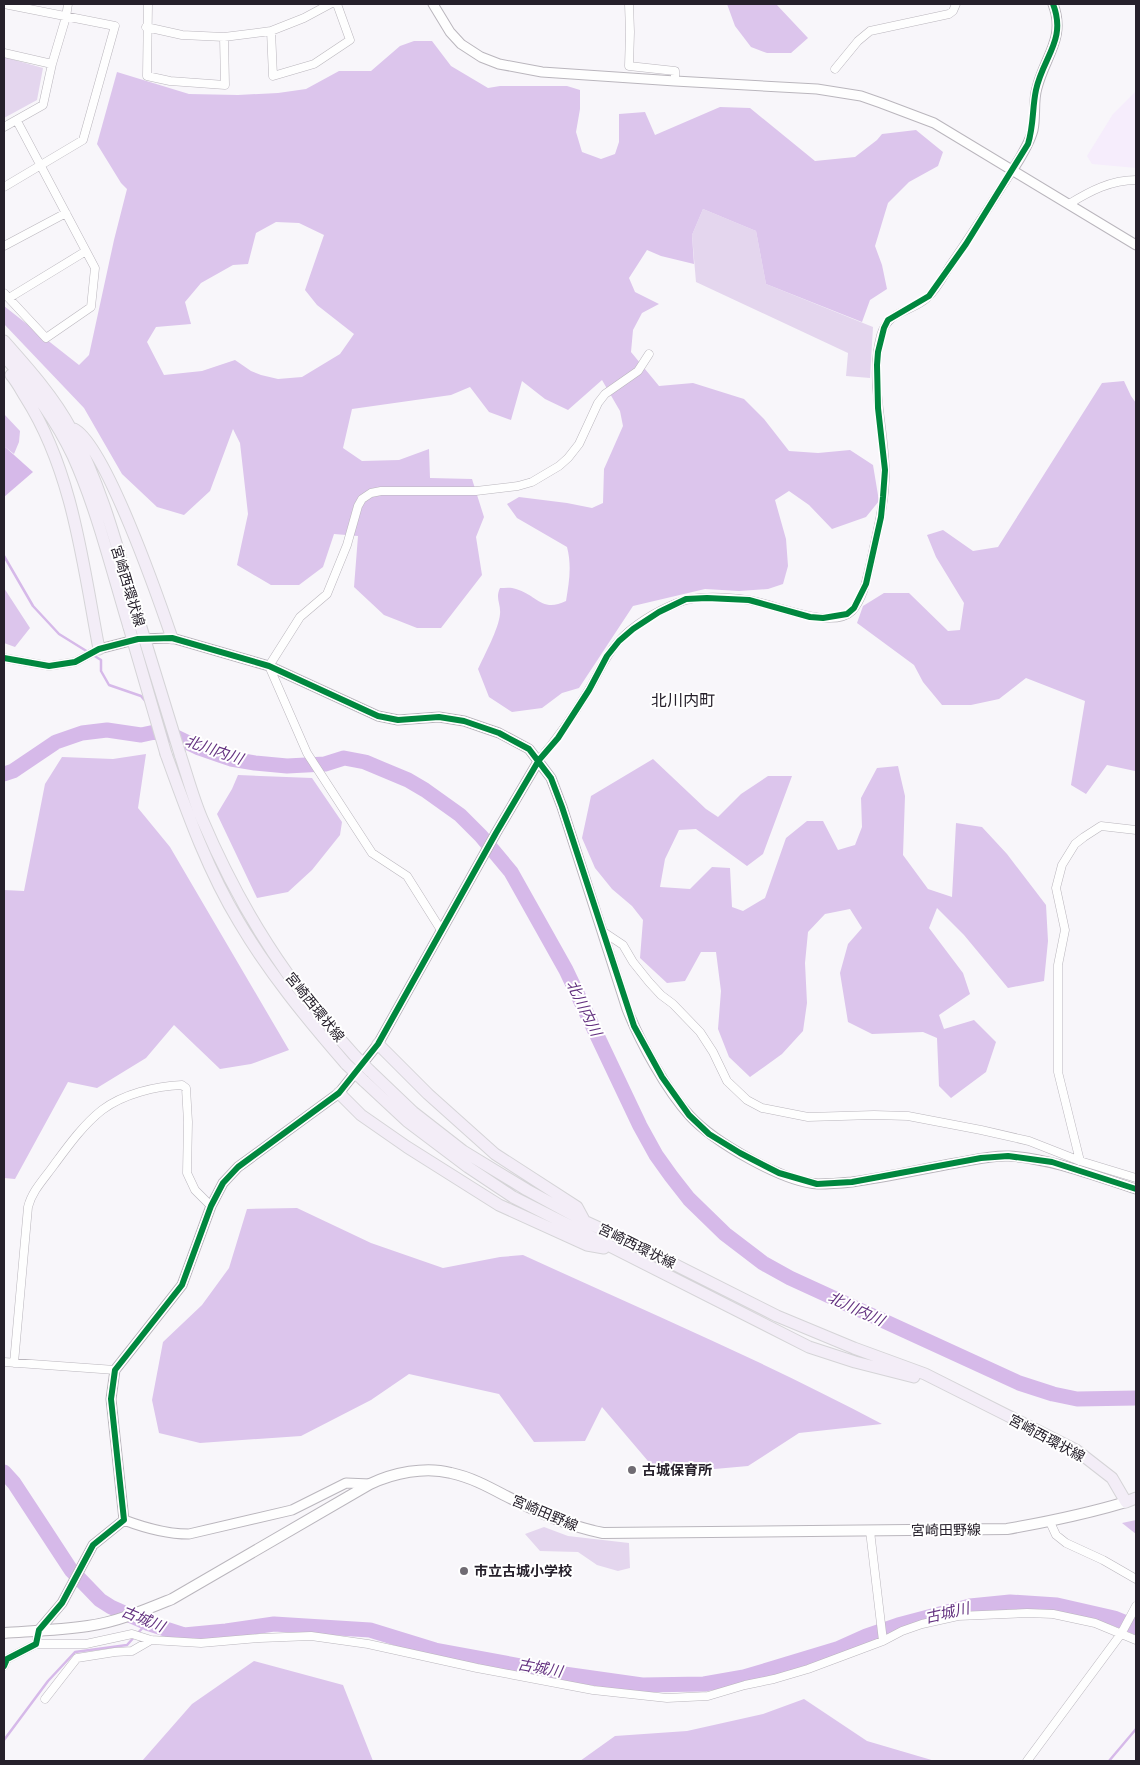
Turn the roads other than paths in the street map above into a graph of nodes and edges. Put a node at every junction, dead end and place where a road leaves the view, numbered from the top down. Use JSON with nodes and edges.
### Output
{"nodes":[{"id":1,"x":4,"y":4,"type":"edge"},
{"id":2,"x":68,"y":4,"type":"edge"},
{"id":3,"x":148,"y":4,"type":"edge"},
{"id":4,"x":330,"y":4,"type":"edge"},
{"id":5,"x":337,"y":4,"type":"edge"},
{"id":6,"x":433,"y":4,"type":"edge"},
{"id":7,"x":629,"y":4,"type":"edge"},
{"id":8,"x":956,"y":4,"type":"edge"},
{"id":9,"x":1053,"y":4,"type":"edge"},
{"id":10,"x":66,"y":17,"type":"junction"},
{"id":11,"x":146,"y":27,"type":"junction"},
{"id":12,"x":271,"y":31,"type":"junction"},
{"id":13,"x":224,"y":37,"type":"junction"},
{"id":14,"x":4,"y":53,"type":"edge"},
{"id":15,"x":52,"y":64,"type":"junction"},
{"id":16,"x":836,"y":69,"type":"dead end"},
{"id":17,"x":675,"y":81,"type":"junction"},
{"id":18,"x":17,"y":121,"type":"junction"},
{"id":19,"x":4,"y":127,"type":"edge"},
{"id":20,"x":41,"y":166,"type":"junction"},
{"id":21,"x":1012,"y":171,"type":"junction"},
{"id":22,"x":1136,"y":180,"type":"edge"},
{"id":23,"x":4,"y":187,"type":"edge"},
{"id":24,"x":1069,"y":204,"type":"junction"},
{"id":25,"x":66,"y":213,"type":"junction"},
{"id":26,"x":1136,"y":245,"type":"edge"},
{"id":27,"x":4,"y":246,"type":"edge"},
{"id":28,"x":86,"y":251,"type":"junction"},
{"id":29,"x":6,"y":295,"type":"edge"},
{"id":30,"x":4,"y":341,"type":"edge"},
{"id":31,"x":649,"y":354,"type":"dead end"},
{"id":32,"x":4,"y":356,"type":"edge"},
{"id":33,"x":4,"y":367,"type":"edge"},
{"id":34,"x":70,"y":427,"type":"junction"},
{"id":35,"x":134,"y":625,"type":"junction"},
{"id":36,"x":172,"y":638,"type":"junction"},
{"id":37,"x":99,"y":649,"type":"junction"},
{"id":38,"x":4,"y":658,"type":"edge"},
{"id":39,"x":269,"y":666,"type":"junction"},
{"id":40,"x":538,"y":760,"type":"junction"},
{"id":41,"x":1136,"y":830,"type":"edge"},
{"id":42,"x":441,"y":930,"type":"junction"},
{"id":43,"x":602,"y":931,"type":"junction"},
{"id":44,"x":378,"y":1044,"type":"junction"},
{"id":45,"x":339,"y":1093,"type":"junction"},
{"id":46,"x":1080,"y":1161,"type":"junction"},
{"id":47,"x":1136,"y":1178,"type":"edge"},
{"id":48,"x":1136,"y":1189,"type":"edge"},
{"id":49,"x":211,"y":1206,"type":"junction"},
{"id":50,"x":584,"y":1220,"type":"junction"},
{"id":51,"x":616,"y":1250,"type":"junction"},
{"id":52,"x":4,"y":1362,"type":"edge"},
{"id":53,"x":14,"y":1363,"type":"junction"},
{"id":54,"x":115,"y":1370,"type":"junction"},
{"id":55,"x":945,"y":1385,"type":"junction"},
{"id":56,"x":370,"y":1484,"type":"junction"},
{"id":57,"x":1131,"y":1500,"type":"edge"},
{"id":58,"x":124,"y":1520,"type":"junction"},
{"id":59,"x":1050,"y":1522,"type":"junction"},
{"id":60,"x":870,"y":1531,"type":"junction"},
{"id":61,"x":1136,"y":1579,"type":"edge"},
{"id":62,"x":1136,"y":1606,"type":"edge"},
{"id":63,"x":39,"y":1630,"type":"junction"},
{"id":64,"x":4,"y":1633,"type":"edge"},
{"id":65,"x":1121,"y":1634,"type":"junction"},
{"id":66,"x":150,"y":1640,"type":"junction"},
{"id":67,"x":1136,"y":1640,"type":"edge"},
{"id":68,"x":883,"y":1642,"type":"junction"},
{"id":69,"x":36,"y":1644,"type":"junction"},
{"id":70,"x":4,"y":1666,"type":"edge"},
{"id":71,"x":44,"y":1699,"type":"dead end"},
{"id":72,"x":1027,"y":1761,"type":"edge"}],
"edges":[{"from":1,"to":10,"type":"street"},
{"from":2,"to":10,"type":"street"},
{"from":3,"to":11,"type":"street"},
{"from":4,"to":12,"type":"street"},
{"from":5,"to":12,"type":"street"},
{"from":6,"to":17,"type":"street"},
{"from":7,"to":17,"type":"street"},
{"from":8,"to":16,"type":"street"},
{"from":9,"to":21,"type":"street"},
{"from":10,"to":15,"type":"street"},
{"from":10,"to":20,"type":"street"},
{"from":11,"to":13,"type":"street"},
{"from":11,"to":13,"type":"street"},
{"from":12,"to":13,"type":"street"},
{"from":14,"to":15,"type":"street"},
{"from":15,"to":18,"type":"street"},
{"from":17,"to":21,"type":"street"},
{"from":18,"to":19,"type":"street"},
{"from":18,"to":20,"type":"street"},
{"from":20,"to":23,"type":"street"},
{"from":20,"to":25,"type":"street"},
{"from":21,"to":24,"type":"street"},
{"from":21,"to":40,"type":"street"},
{"from":22,"to":24,"type":"street"},
{"from":24,"to":26,"type":"street"},
{"from":25,"to":27,"type":"street"},
{"from":25,"to":28,"type":"street"},
{"from":28,"to":29,"type":"street"},
{"from":28,"to":29,"type":"street"},
{"from":30,"to":34,"type":"main road","name":"宮崎西環状線"},
{"from":31,"to":39,"type":"street"},
{"from":32,"to":35,"type":"main road","name":"宮崎西環状線"},
{"from":33,"to":37,"type":"main road"},
{"from":34,"to":35,"type":"main road","name":"宮崎西環状線"},
{"from":34,"to":36,"type":"main road"},
{"from":35,"to":50,"type":"main road","name":"宮崎西環状線","bridge":true},
{"from":35,"to":51,"type":"main road","name":"宮崎西環状線","bridge":true},
{"from":36,"to":37,"type":"street"},
{"from":36,"to":39,"type":"street"},
{"from":37,"to":38,"type":"street"},
{"from":39,"to":40,"type":"street"},
{"from":39,"to":42,"type":"street"},
{"from":40,"to":42,"type":"street"},
{"from":40,"to":43,"type":"street"},
{"from":41,"to":46,"type":"street"},
{"from":42,"to":44,"type":"street"},
{"from":43,"to":46,"type":"street"},
{"from":43,"to":48,"type":"street"},
{"from":44,"to":45,"type":"street"},
{"from":44,"to":50,"type":"main road"},
{"from":45,"to":49,"type":"street"},
{"from":45,"to":51,"type":"main road"},
{"from":46,"to":47,"type":"street"},
{"from":49,"to":53,"type":"street"},
{"from":49,"to":54,"type":"street"},
{"from":50,"to":55,"type":"main road","name":"宮崎西環状線"},
{"from":51,"to":55,"type":"main road","name":"宮崎西環状線"},
{"from":52,"to":53,"type":"street"},
{"from":53,"to":54,"type":"street"},
{"from":54,"to":58,"type":"street"},
{"from":55,"to":57,"type":"main road","name":"宮崎西環状線"},
{"from":56,"to":58,"type":"street"},
{"from":56,"to":60,"type":"main road","name":"宮崎田野線"},
{"from":56,"to":63,"type":"main road","name":"宮崎田野線"},
{"from":57,"to":59,"type":"main road","name":"宮崎田野線"},
{"from":58,"to":63,"type":"street"},
{"from":59,"to":60,"type":"main road","name":"宮崎田野線"},
{"from":59,"to":61,"type":"street"},
{"from":60,"to":68,"type":"street"},
{"from":62,"to":65,"type":"street"},
{"from":63,"to":64,"type":"main road","name":"宮崎田野線"},
{"from":63,"to":69,"type":"street"},
{"from":65,"to":67,"type":"street"},
{"from":65,"to":68,"type":"street"},
{"from":65,"to":72,"type":"street"},
{"from":66,"to":68,"type":"street"},
{"from":66,"to":69,"type":"street"},
{"from":66,"to":71,"type":"street"},
{"from":69,"to":70,"type":"street"}]}
